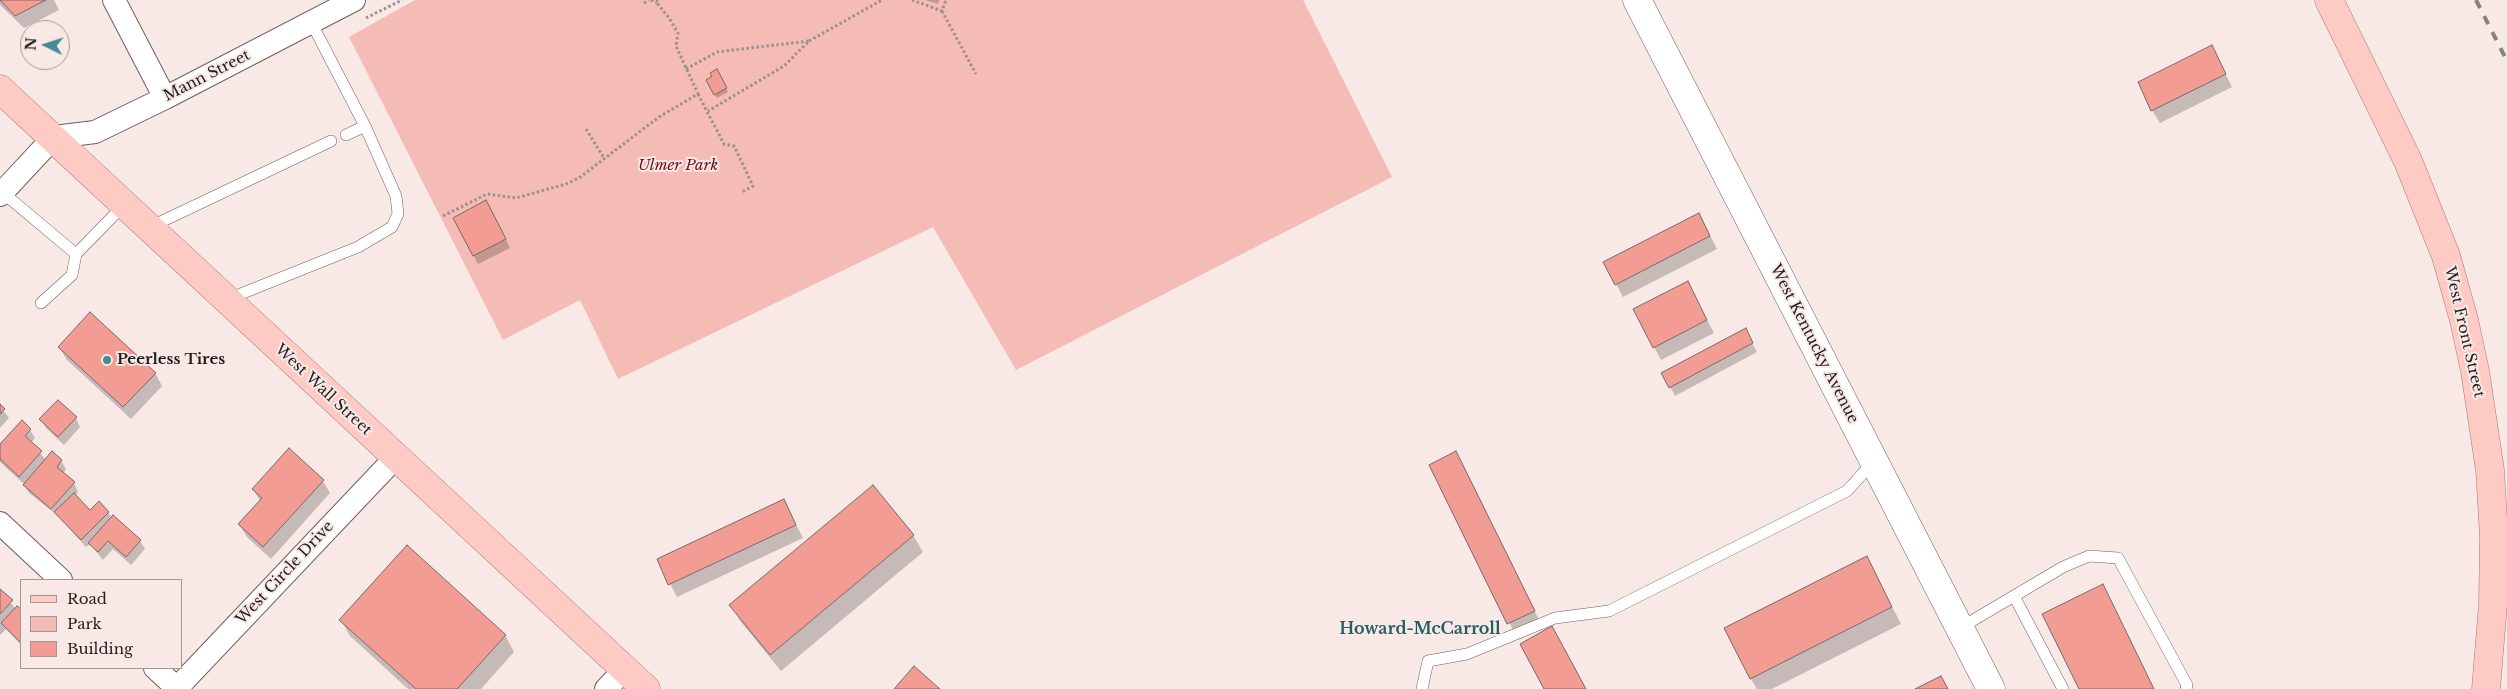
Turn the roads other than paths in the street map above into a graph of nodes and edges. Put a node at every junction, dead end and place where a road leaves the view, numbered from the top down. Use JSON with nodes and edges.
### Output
{"nodes":[{"id":1,"x":114,"y":0,"type":"edge"},
{"id":2,"x":354,"y":0,"type":"edge"},
{"id":3,"x":1637,"y":0,"type":"edge"},
{"id":4,"x":2329,"y":0,"type":"edge"},
{"id":5,"x":311,"y":22,"type":"junction"},
{"id":6,"x":0,"y":89,"type":"edge"},
{"id":7,"x":165,"y":98,"type":"junction"},
{"id":8,"x":365,"y":126,"type":"junction"},
{"id":9,"x":346,"y":135,"type":"dead end"},
{"id":10,"x":54,"y":137,"type":"junction"},
{"id":11,"x":331,"y":142,"type":"dead end"},
{"id":12,"x":1,"y":194,"type":"edge"},
{"id":13,"x":125,"y":204,"type":"junction"},
{"id":14,"x":150,"y":227,"type":"junction"},
{"id":15,"x":76,"y":254,"type":"junction"},
{"id":16,"x":227,"y":299,"type":"junction"},
{"id":17,"x":40,"y":303,"type":"dead end"},
{"id":18,"x":395,"y":458,"type":"junction"},
{"id":19,"x":1874,"y":461,"type":"junction"},
{"id":20,"x":0,"y":523,"type":"edge"},
{"id":21,"x":60,"y":579,"type":"edge"},
{"id":22,"x":2014,"y":596,"type":"junction"},
{"id":23,"x":1960,"y":628,"type":"junction"},
{"id":24,"x":156,"y":669,"type":"edge"},
{"id":25,"x":625,"y":669,"type":"junction"},
{"id":26,"x":177,"y":689,"type":"edge"},
{"id":27,"x":606,"y":689,"type":"edge"},
{"id":28,"x":646,"y":689,"type":"edge"},
{"id":29,"x":1422,"y":689,"type":"edge"},
{"id":30,"x":1991,"y":689,"type":"edge"},
{"id":31,"x":2063,"y":689,"type":"edge"},
{"id":32,"x":2186,"y":689,"type":"edge"},
{"id":33,"x":2486,"y":689,"type":"edge"}],
"edges":[{"from":1,"to":7,"type":"street"},
{"from":2,"to":5,"type":"street","name":"Mann Street"},
{"from":3,"to":19,"type":"street","name":"West Kentucky Avenue"},
{"from":4,"to":33,"type":"main road","name":"West Front Street"},
{"from":5,"to":7,"type":"street","name":"Mann Street"},
{"from":5,"to":8,"type":"lane"},
{"from":6,"to":10,"type":"main road","name":"West Wall Street"},
{"from":7,"to":10,"type":"street","name":"Mann Street"},
{"from":8,"to":9,"type":"lane"},
{"from":8,"to":16,"type":"lane"},
{"from":10,"to":12,"type":"street"},
{"from":10,"to":13,"type":"main road","name":"West Wall Street"},
{"from":11,"to":14,"type":"lane"},
{"from":12,"to":15,"type":"lane"},
{"from":13,"to":14,"type":"main road","name":"West Wall Street"},
{"from":13,"to":15,"type":"lane"},
{"from":14,"to":16,"type":"main road","name":"West Wall Street"},
{"from":15,"to":17,"type":"lane"},
{"from":16,"to":18,"type":"main road","name":"West Wall Street"},
{"from":18,"to":25,"type":"main road","name":"West Wall Street"},
{"from":18,"to":26,"type":"street","name":"West Circle Drive"},
{"from":19,"to":23,"type":"street","name":"West Kentucky Avenue"},
{"from":19,"to":29,"type":"lane"},
{"from":20,"to":21,"type":"street"},
{"from":22,"to":23,"type":"lane"},
{"from":22,"to":31,"type":"lane"},
{"from":22,"to":32,"type":"lane"},
{"from":23,"to":30,"type":"street","name":"West Kentucky Avenue"},
{"from":24,"to":26,"type":"street"},
{"from":25,"to":27,"type":"street"},
{"from":25,"to":28,"type":"main road","name":"West Wall Street"}]}
